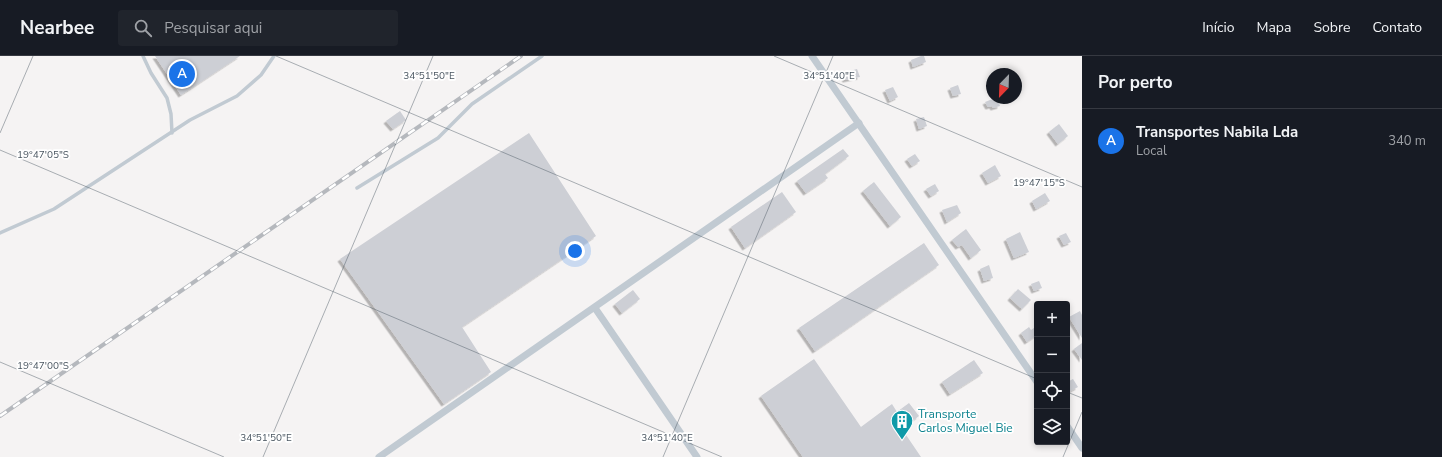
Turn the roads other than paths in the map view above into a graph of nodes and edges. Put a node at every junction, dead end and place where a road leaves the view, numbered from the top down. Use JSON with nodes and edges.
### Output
{"nodes":[{"id":1,"x":143,"y":56,"type":"edge"},
{"id":2,"x":274,"y":56,"type":"edge"},
{"id":3,"x":542,"y":56,"type":"edge"},
{"id":4,"x":812,"y":56,"type":"edge"},
{"id":5,"x":859,"y":123,"type":"junction"},
{"id":6,"x":172,"y":133,"type":"junction"},
{"id":7,"x":358,"y":188,"type":"dead end"},
{"id":8,"x":0,"y":233,"type":"edge"},
{"id":9,"x":595,"y":308,"type":"junction"},
{"id":10,"x":1034,"y":378,"type":"edge"},
{"id":11,"x":1070,"y":430,"type":"edge"},
{"id":12,"x":1082,"y":448,"type":"edge"},
{"id":13,"x":379,"y":457,"type":"edge"},
{"id":14,"x":697,"y":457,"type":"edge"}],
"edges":[{"from":1,"to":6,"type":"lane"},
{"from":2,"to":6,"type":"lane"},
{"from":3,"to":7,"type":"lane"},
{"from":4,"to":5,"type":"street"},
{"from":5,"to":9,"type":"street"},
{"from":5,"to":10,"type":"street"},
{"from":6,"to":8,"type":"lane"},
{"from":9,"to":13,"type":"street"},
{"from":9,"to":14,"type":"street"},
{"from":11,"to":12,"type":"street"}]}
